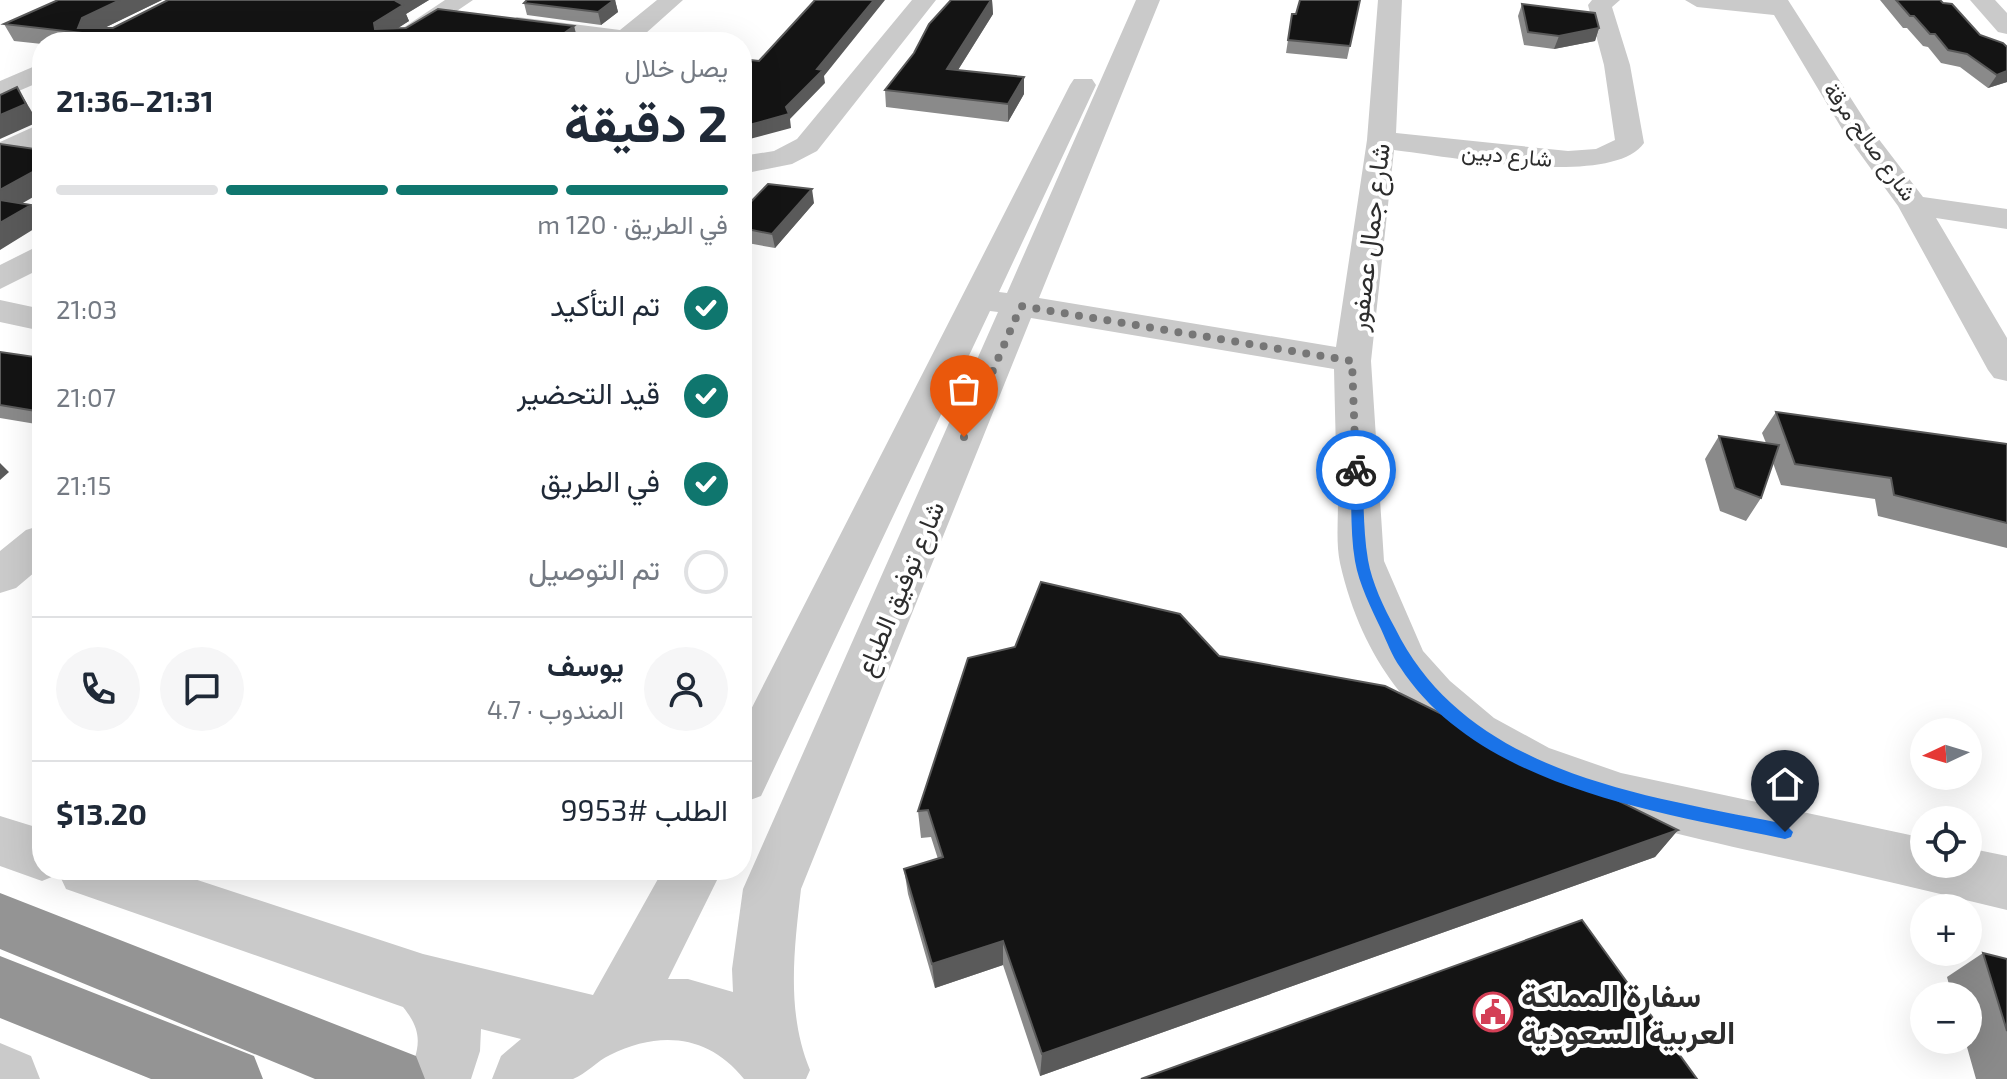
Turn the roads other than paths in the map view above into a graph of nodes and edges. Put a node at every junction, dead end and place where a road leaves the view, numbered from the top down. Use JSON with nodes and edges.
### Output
{"nodes":[{"id":1,"x":671,"y":0,"type":"edge"},
{"id":2,"x":691,"y":0,"type":"edge"},
{"id":3,"x":924,"y":0,"type":"edge"},
{"id":4,"x":1124,"y":0,"type":"edge"},
{"id":5,"x":1148,"y":0,"type":"edge"},
{"id":6,"x":1390,"y":0,"type":"edge"},
{"id":7,"x":1608,"y":0,"type":"edge"},
{"id":8,"x":1697,"y":0,"type":"edge"},
{"id":9,"x":1982,"y":0,"type":"edge"},
{"id":10,"x":1778,"y":4,"type":"edge"},
{"id":11,"x":472,"y":13,"type":"edge"},
{"id":12,"x":2007,"y":27,"type":"edge"},
{"id":13,"x":410,"y":32,"type":"edge"},
{"id":14,"x":579,"y":32,"type":"edge"},
{"id":15,"x":638,"y":32,"type":"edge"},
{"id":16,"x":643,"y":32,"type":"edge"},
{"id":17,"x":0,"y":60,"type":"edge"},
{"id":18,"x":32,"y":60,"type":"edge"},
{"id":19,"x":32,"y":76,"type":"edge"},
{"id":20,"x":0,"y":90,"type":"edge"},
{"id":21,"x":32,"y":92,"type":"edge"},
{"id":22,"x":32,"y":137,"type":"edge"},
{"id":23,"x":1381,"y":140,"type":"junction"},
{"id":24,"x":0,"y":154,"type":"edge"},
{"id":25,"x":752,"y":163,"type":"edge"},
{"id":26,"x":1913,"y":205,"type":"junction"},
{"id":27,"x":2007,"y":219,"type":"edge"},
{"id":28,"x":32,"y":260,"type":"edge"},
{"id":29,"x":0,"y":279,"type":"edge"},
{"id":30,"x":1000,"y":303,"type":"junction"},
{"id":31,"x":0,"y":311,"type":"edge"},
{"id":32,"x":32,"y":318,"type":"edge"},
{"id":33,"x":1352,"y":361,"type":"junction"},
{"id":34,"x":2007,"y":370,"type":"edge"},
{"id":35,"x":32,"y":526,"type":"edge"},
{"id":36,"x":32,"y":549,"type":"edge"},
{"id":37,"x":0,"y":552,"type":"edge"},
{"id":38,"x":0,"y":576,"type":"edge"},
{"id":39,"x":752,"y":762,"type":"edge"},
{"id":40,"x":0,"y":841,"type":"edge"},
{"id":41,"x":32,"y":852,"type":"edge"},
{"id":42,"x":1910,"y":861,"type":"edge"},
{"id":43,"x":1982,"y":877,"type":"edge"},
{"id":44,"x":116,"y":880,"type":"edge"},
{"id":45,"x":688,"y":880,"type":"edge"},
{"id":46,"x":2007,"y":883,"type":"edge"},
{"id":47,"x":0,"y":921,"type":"edge"},
{"id":48,"x":423,"y":984,"type":"junction"},
{"id":49,"x":0,"y":987,"type":"edge"},
{"id":50,"x":604,"y":1022,"type":"junction"},
{"id":51,"x":777,"y":1067,"type":"edge"},
{"id":52,"x":0,"y":1075,"type":"edge"},
{"id":53,"x":8,"y":1079,"type":"edge"},
{"id":54,"x":231,"y":1079,"type":"edge"},
{"id":55,"x":393,"y":1079,"type":"edge"},
{"id":56,"x":439,"y":1079,"type":"edge"},
{"id":57,"x":524,"y":1079,"type":"edge"}],
"edges":[{"from":1,"to":15,"type":"street"},
{"from":2,"to":16,"type":"street"},
{"from":3,"to":25,"type":"street"},
{"from":4,"to":30,"type":"street","name":"شارع توفيق الطباع"},
{"from":5,"to":30,"type":"street","name":"شارع توفيق الطباع"},
{"from":6,"to":23,"type":"street","name":"شارع جمال عصفور"},
{"from":7,"to":23,"type":"street","name":"شارع دبين"},
{"from":8,"to":10,"type":"street"},
{"from":9,"to":12,"type":"street"},
{"from":10,"to":26,"type":"street","name":"شارع صالح مرقة"},
{"from":11,"to":13,"type":"street"},
{"from":11,"to":14,"type":"street"},
{"from":17,"to":18,"type":"street"},
{"from":19,"to":20,"type":"street"},
{"from":20,"to":21,"type":"street"},
{"from":22,"to":24,"type":"street"},
{"from":23,"to":33,"type":"street","name":"شارع جمال عصفور"},
{"from":26,"to":27,"type":"street","name":"شارع صالح مرقة"},
{"from":26,"to":34,"type":"street"},
{"from":28,"to":29,"type":"street"},
{"from":30,"to":33,"type":"street"},
{"from":30,"to":39,"type":"street","name":"شارع توفيق الطباع"},
{"from":30,"to":51,"type":"street","name":"شارع توفيق الطباع"},
{"from":31,"to":32,"type":"street"},
{"from":33,"to":42,"type":"street","name":"شارع جمال عصفور"},
{"from":35,"to":37,"type":"street"},
{"from":36,"to":38,"type":"street"},
{"from":40,"to":41,"type":"street"},
{"from":43,"to":46,"type":"street","name":"شارع جمال عصفور"},
{"from":44,"to":48,"type":"street"},
{"from":45,"to":50,"type":"street"},
{"from":47,"to":55,"type":"highway"},
{"from":48,"to":50,"type":"street"},
{"from":48,"to":56,"type":"street"},
{"from":49,"to":54,"type":"highway"},
{"from":50,"to":51,"type":"street"},
{"from":50,"to":57,"type":"street"},
{"from":52,"to":53,"type":"street"}]}
